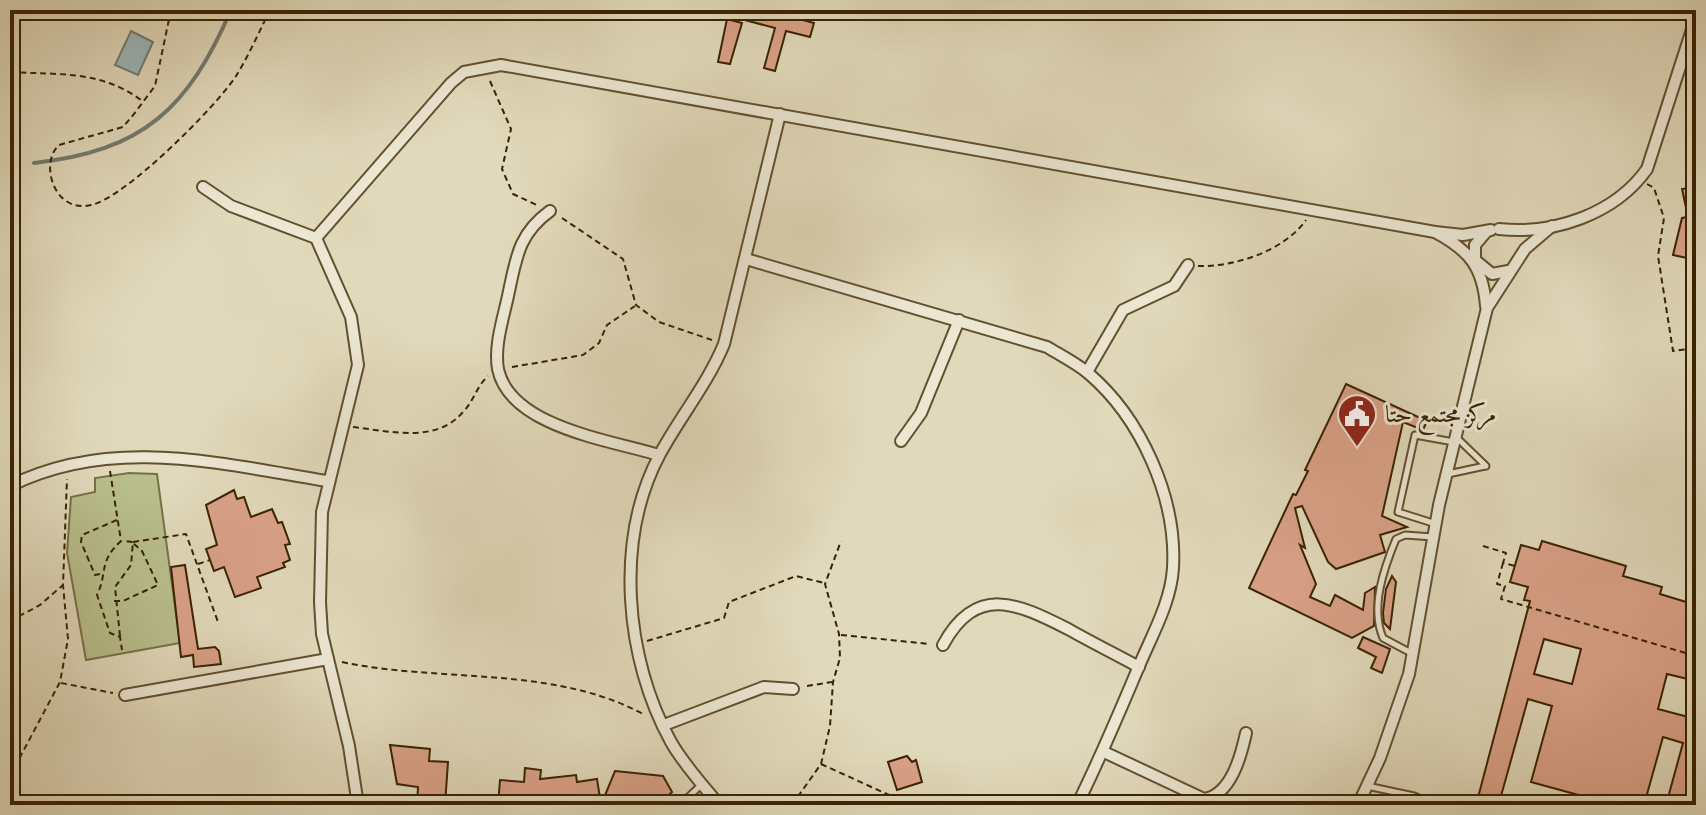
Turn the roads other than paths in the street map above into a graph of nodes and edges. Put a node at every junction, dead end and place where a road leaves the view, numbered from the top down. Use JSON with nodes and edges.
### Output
{"nodes":[{"id":1,"x":1696,"y":17,"type":"edge"},
{"id":2,"x":780,"y":114,"type":"junction"},
{"id":3,"x":203,"y":187,"type":"dead end"},
{"id":4,"x":550,"y":211,"type":"road end"},
{"id":5,"x":1552,"y":226,"type":"junction"},
{"id":6,"x":1495,"y":230,"type":"junction"},
{"id":7,"x":1435,"y":232,"type":"junction"},
{"id":8,"x":316,"y":238,"type":"junction"},
{"id":9,"x":746,"y":259,"type":"junction"},
{"id":10,"x":1475,"y":260,"type":"junction"},
{"id":11,"x":1188,"y":265,"type":"road end"},
{"id":12,"x":1515,"y":265,"type":"junction"},
{"id":13,"x":1487,"y":308,"type":"junction"},
{"id":14,"x":959,"y":320,"type":"junction"},
{"id":15,"x":1087,"y":372,"type":"junction"},
{"id":16,"x":1455,"y":440,"type":"junction"},
{"id":17,"x":901,"y":441,"type":"dead end"},
{"id":18,"x":659,"y":455,"type":"junction"},
{"id":19,"x":1447,"y":474,"type":"junction"},
{"id":20,"x":327,"y":481,"type":"junction"},
{"id":21,"x":10,"y":486,"type":"edge"},
{"id":22,"x":1436,"y":524,"type":"junction"},
{"id":23,"x":1434,"y":537,"type":"junction"},
{"id":24,"x":943,"y":645,"type":"road end"},
{"id":25,"x":1413,"y":654,"type":"junction"},
{"id":26,"x":328,"y":659,"type":"junction"},
{"id":27,"x":1139,"y":667,"type":"junction"},
{"id":28,"x":793,"y":689,"type":"road end"},
{"id":29,"x":125,"y":695,"type":"road end"},
{"id":30,"x":664,"y":725,"type":"junction"},
{"id":31,"x":1246,"y":733,"type":"dead end"},
{"id":32,"x":1104,"y":752,"type":"junction"},
{"id":33,"x":702,"y":784,"type":"junction"},
{"id":34,"x":1366,"y":786,"type":"junction"},
{"id":35,"x":358,"y":805,"type":"edge"},
{"id":36,"x":680,"y":805,"type":"edge"},
{"id":37,"x":719,"y":805,"type":"edge"},
{"id":38,"x":1077,"y":805,"type":"edge"},
{"id":39,"x":1358,"y":805,"type":"edge"},
{"id":40,"x":1435,"y":805,"type":"edge"}],
"edges":[{"from":1,"to":5,"type":"street"},
{"from":2,"to":7,"type":"street"},
{"from":2,"to":8,"type":"street"},
{"from":2,"to":9,"type":"street"},
{"from":3,"to":8,"type":"street"},
{"from":4,"to":18,"type":"street"},
{"from":5,"to":6,"type":"street"},
{"from":5,"to":12,"type":"street"},
{"from":6,"to":7,"type":"street"},
{"from":6,"to":10,"type":"street"},
{"from":6,"to":12,"type":"street"},
{"from":7,"to":10,"type":"street"},
{"from":8,"to":20,"type":"street"},
{"from":9,"to":14,"type":"street"},
{"from":9,"to":18,"type":"street"},
{"from":10,"to":12,"type":"street"},
{"from":10,"to":13,"type":"street"},
{"from":11,"to":15,"type":"street"},
{"from":12,"to":13,"type":"street"},
{"from":13,"to":16,"type":"street"},
{"from":14,"to":15,"type":"street"},
{"from":14,"to":17,"type":"street"},
{"from":15,"to":27,"type":"street"},
{"from":16,"to":19,"type":"street"},
{"from":16,"to":19,"type":"lane"},
{"from":16,"to":22,"type":"lane"},
{"from":18,"to":30,"type":"street"},
{"from":19,"to":22,"type":"street"},
{"from":20,"to":21,"type":"street"},
{"from":20,"to":26,"type":"street"},
{"from":22,"to":23,"type":"street"},
{"from":23,"to":25,"type":"street"},
{"from":23,"to":25,"type":"lane"},
{"from":24,"to":27,"type":"street"},
{"from":25,"to":34,"type":"street"},
{"from":26,"to":29,"type":"street"},
{"from":26,"to":35,"type":"street"},
{"from":27,"to":32,"type":"street"},
{"from":28,"to":30,"type":"street"},
{"from":30,"to":33,"type":"street"},
{"from":31,"to":32,"type":"street"},
{"from":32,"to":38,"type":"street"},
{"from":33,"to":36,"type":"lane"},
{"from":33,"to":37,"type":"street"},
{"from":34,"to":39,"type":"street"},
{"from":34,"to":40,"type":"lane"}]}
